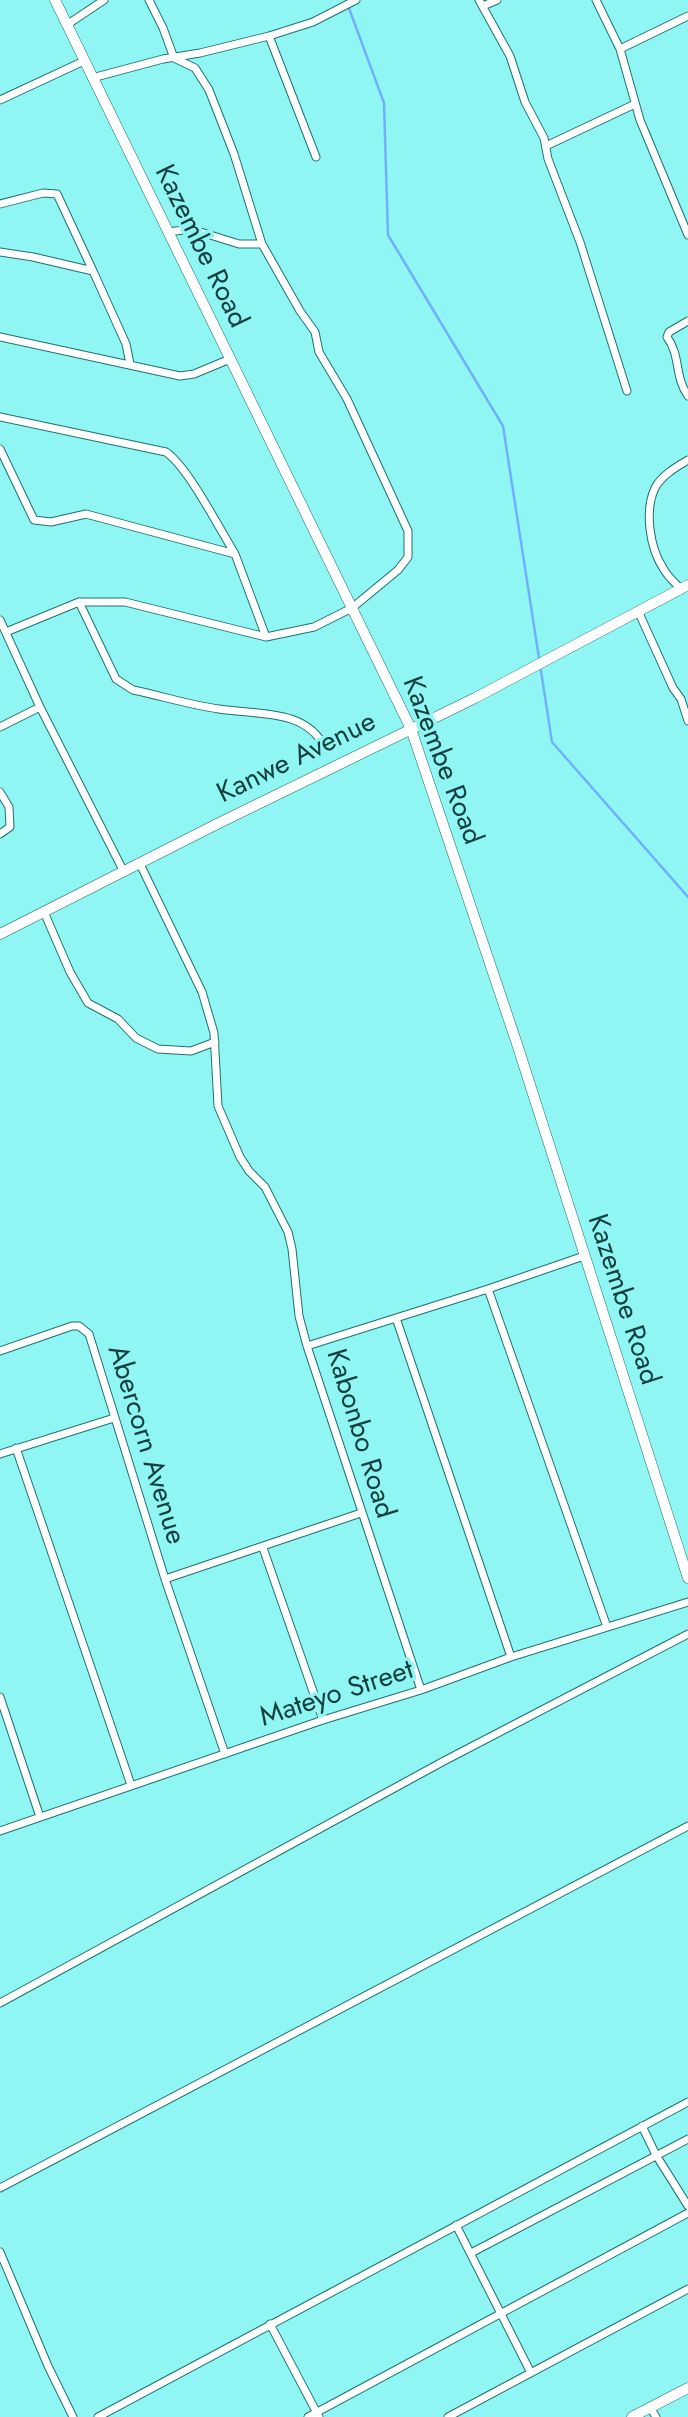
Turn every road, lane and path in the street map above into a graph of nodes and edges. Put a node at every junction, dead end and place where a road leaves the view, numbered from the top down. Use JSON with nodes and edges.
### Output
{"nodes":[{"id":1,"x":55,"y":0,"type":"edge"},
{"id":2,"x":104,"y":0,"type":"edge"},
{"id":3,"x":149,"y":0,"type":"edge"},
{"id":4,"x":356,"y":0,"type":"edge"},
{"id":5,"x":497,"y":0,"type":"edge"},
{"id":6,"x":596,"y":0,"type":"edge"},
{"id":7,"x":481,"y":3,"type":"edge"},
{"id":8,"x":688,"y":16,"type":"edge"},
{"id":9,"x":68,"y":24,"type":"junction"},
{"id":10,"x":269,"y":36,"type":"junction"},
{"id":11,"x":620,"y":49,"type":"junction"},
{"id":12,"x":174,"y":58,"type":"junction"},
{"id":13,"x":84,"y":61,"type":"junction"},
{"id":14,"x":92,"y":78,"type":"junction"},
{"id":15,"x":2,"y":96,"type":"edge"},
{"id":16,"x":635,"y":104,"type":"junction"},
{"id":17,"x":546,"y":146,"type":"junction"},
{"id":18,"x":316,"y":157,"type":"dead end"},
{"id":19,"x":0,"y":204,"type":"edge"},
{"id":20,"x":168,"y":232,"type":"junction"},
{"id":21,"x":688,"y":235,"type":"edge"},
{"id":22,"x":262,"y":244,"type":"junction"},
{"id":23,"x":0,"y":252,"type":"edge"},
{"id":24,"x":93,"y":271,"type":"junction"},
{"id":25,"x":688,"y":321,"type":"edge"},
{"id":26,"x":0,"y":337,"type":"edge"},
{"id":27,"x":230,"y":359,"type":"junction"},
{"id":28,"x":130,"y":364,"type":"junction"},
{"id":29,"x":627,"y":391,"type":"dead end"},
{"id":30,"x":688,"y":396,"type":"edge"},
{"id":31,"x":0,"y":417,"type":"edge"},
{"id":32,"x":0,"y":449,"type":"edge"},
{"id":33,"x":688,"y":460,"type":"edge"},
{"id":34,"x":235,"y":554,"type":"junction"},
{"id":35,"x":684,"y":587,"type":"edge"},
{"id":36,"x":79,"y":602,"type":"junction"},
{"id":37,"x":352,"y":608,"type":"junction"},
{"id":38,"x":639,"y":613,"type":"junction"},
{"id":39,"x":0,"y":620,"type":"edge"},
{"id":40,"x":6,"y":632,"type":"junction"},
{"id":41,"x":266,"y":637,"type":"junction"},
{"id":42,"x":40,"y":707,"type":"junction"},
{"id":43,"x":688,"y":721,"type":"edge"},
{"id":44,"x":0,"y":727,"type":"edge"},
{"id":45,"x":411,"y":729,"type":"junction"},
{"id":46,"x":325,"y":748,"type":"dead end"},
{"id":47,"x":0,"y":792,"type":"edge"},
{"id":48,"x":2,"y":832,"type":"edge"},
{"id":49,"x":140,"y":864,"type":"junction"},
{"id":50,"x":124,"y":872,"type":"junction"},
{"id":51,"x":44,"y":912,"type":"junction"},
{"id":52,"x":0,"y":934,"type":"edge"},
{"id":53,"x":215,"y":1042,"type":"junction"},
{"id":54,"x":584,"y":1256,"type":"junction"},
{"id":55,"x":488,"y":1289,"type":"junction"},
{"id":56,"x":396,"y":1318,"type":"junction"},
{"id":57,"x":307,"y":1346,"type":"junction"},
{"id":58,"x":0,"y":1350,"type":"edge"},
{"id":59,"x":114,"y":1418,"type":"junction"},
{"id":60,"x":16,"y":1448,"type":"junction"},
{"id":61,"x":0,"y":1454,"type":"edge"},
{"id":62,"x":360,"y":1513,"type":"junction"},
{"id":63,"x":263,"y":1548,"type":"junction"},
{"id":64,"x":688,"y":1578,"type":"edge"},
{"id":65,"x":165,"y":1579,"type":"junction"},
{"id":66,"x":688,"y":1602,"type":"edge"},
{"id":67,"x":607,"y":1628,"type":"junction"},
{"id":68,"x":688,"y":1634,"type":"edge"},
{"id":69,"x":511,"y":1657,"type":"junction"},
{"id":70,"x":421,"y":1690,"type":"junction"},
{"id":71,"x":0,"y":1697,"type":"edge"},
{"id":72,"x":323,"y":1720,"type":"junction"},
{"id":73,"x":225,"y":1754,"type":"junction"},
{"id":74,"x":131,"y":1785,"type":"junction"},
{"id":75,"x":40,"y":1817,"type":"junction"},
{"id":76,"x":688,"y":1826,"type":"edge"},
{"id":77,"x":0,"y":1831,"type":"edge"},
{"id":78,"x":0,"y":2003,"type":"edge"},
{"id":79,"x":688,"y":2102,"type":"edge"},
{"id":80,"x":642,"y":2126,"type":"junction"},
{"id":81,"x":688,"y":2139,"type":"edge"},
{"id":82,"x":656,"y":2155,"type":"junction"},
{"id":83,"x":0,"y":2188,"type":"edge"},
{"id":84,"x":688,"y":2206,"type":"edge"},
{"id":85,"x":688,"y":2213,"type":"edge"},
{"id":86,"x":456,"y":2225,"type":"junction"},
{"id":87,"x":0,"y":2252,"type":"edge"},
{"id":88,"x":471,"y":2253,"type":"junction"},
{"id":89,"x":688,"y":2289,"type":"edge"},
{"id":90,"x":501,"y":2314,"type":"junction"},
{"id":91,"x":270,"y":2324,"type":"junction"},
{"id":92,"x":531,"y":2373,"type":"junction"},
{"id":93,"x":688,"y":2388,"type":"edge"},
{"id":94,"x":653,"y":2412,"type":"edge"},
{"id":95,"x":318,"y":2415,"type":"edge"},
{"id":96,"x":73,"y":2417,"type":"edge"},
{"id":97,"x":98,"y":2417,"type":"edge"},
{"id":98,"x":308,"y":2417,"type":"edge"},
{"id":99,"x":448,"y":2417,"type":"edge"},
{"id":100,"x":632,"y":2417,"type":"edge"}],
"edges":[{"from":1,"to":9,"type":"main road","name":"Kazembe Road"},
{"from":2,"to":9,"type":"street"},
{"from":3,"to":12,"type":"street"},
{"from":4,"to":10,"type":"street"},
{"from":5,"to":7,"type":"street"},
{"from":6,"to":11,"type":"street"},
{"from":7,"to":17,"type":"street"},
{"from":8,"to":11,"type":"street"},
{"from":9,"to":13,"type":"main road","name":"Kazembe Road"},
{"from":10,"to":12,"type":"street"},
{"from":10,"to":18,"type":"street"},
{"from":11,"to":16,"type":"street"},
{"from":12,"to":14,"type":"street"},
{"from":12,"to":22,"type":"street"},
{"from":13,"to":14,"type":"main road","name":"Kazembe Road"},
{"from":13,"to":15,"type":"street"},
{"from":14,"to":20,"type":"main road","name":"Kazembe Road"},
{"from":16,"to":17,"type":"street"},
{"from":16,"to":21,"type":"street"},
{"from":17,"to":29,"type":"street"},
{"from":19,"to":24,"type":"street"},
{"from":20,"to":22,"type":"street"},
{"from":20,"to":27,"type":"main road","name":"Kazembe Road"},
{"from":22,"to":37,"type":"street"},
{"from":23,"to":24,"type":"street"},
{"from":24,"to":28,"type":"street"},
{"from":25,"to":30,"type":"street"},
{"from":26,"to":28,"type":"street"},
{"from":27,"to":28,"type":"street"},
{"from":27,"to":37,"type":"main road","name":"Kazembe Road"},
{"from":31,"to":34,"type":"street"},
{"from":32,"to":34,"type":"street"},
{"from":33,"to":35,"type":"street"},
{"from":34,"to":41,"type":"street"},
{"from":35,"to":38,"type":"main road","name":"Kanwe Avenue"},
{"from":36,"to":40,"type":"street"},
{"from":36,"to":41,"type":"street"},
{"from":36,"to":46,"type":"street"},
{"from":37,"to":41,"type":"street"},
{"from":37,"to":45,"type":"main road","name":"Kazembe Road"},
{"from":38,"to":43,"type":"street"},
{"from":38,"to":45,"type":"main road","name":"Kanwe Avenue"},
{"from":39,"to":40,"type":"street"},
{"from":40,"to":42,"type":"street"},
{"from":42,"to":44,"type":"street"},
{"from":42,"to":50,"type":"street"},
{"from":45,"to":49,"type":"main road","name":"Kanwe Avenue"},
{"from":45,"to":54,"type":"main road","name":"Kazembe Road"},
{"from":47,"to":48,"type":"street"},
{"from":49,"to":50,"type":"main road","name":"Kanwe Avenue"},
{"from":49,"to":53,"type":"street"},
{"from":50,"to":51,"type":"main road","name":"Kanwe Avenue"},
{"from":51,"to":52,"type":"main road","name":"Kanwe Avenue"},
{"from":51,"to":53,"type":"street"},
{"from":53,"to":57,"type":"street"},
{"from":54,"to":55,"type":"street","name":"Kabonbo Road"},
{"from":54,"to":64,"type":"main road","name":"Kazembe Road"},
{"from":55,"to":56,"type":"street","name":"Kabonbo Road"},
{"from":55,"to":67,"type":"street"},
{"from":56,"to":57,"type":"street","name":"Kabonbo Road"},
{"from":56,"to":69,"type":"street"},
{"from":57,"to":62,"type":"street","name":"Kabonbo Road"},
{"from":58,"to":59,"type":"street","name":"Abercorn Avenue"},
{"from":59,"to":60,"type":"street"},
{"from":59,"to":65,"type":"street","name":"Abercorn Avenue"},
{"from":60,"to":61,"type":"street"},
{"from":60,"to":74,"type":"street"},
{"from":62,"to":63,"type":"street"},
{"from":62,"to":70,"type":"street","name":"Kabonbo Road"},
{"from":63,"to":65,"type":"street"},
{"from":63,"to":72,"type":"street"},
{"from":65,"to":73,"type":"street","name":"Abercorn Avenue"},
{"from":66,"to":67,"type":"street","name":"Mateyo Street"},
{"from":67,"to":69,"type":"street","name":"Mateyo Street"},
{"from":68,"to":78,"type":"street"},
{"from":69,"to":70,"type":"street","name":"Mateyo Street"},
{"from":70,"to":72,"type":"street","name":"Mateyo Street"},
{"from":71,"to":75,"type":"street"},
{"from":72,"to":73,"type":"street","name":"Mateyo Street"},
{"from":73,"to":74,"type":"street","name":"Mateyo Street"},
{"from":74,"to":75,"type":"street","name":"Mateyo Street"},
{"from":75,"to":77,"type":"street","name":"Mateyo Street"},
{"from":76,"to":83,"type":"street"},
{"from":79,"to":80,"type":"street"},
{"from":80,"to":82,"type":"street"},
{"from":80,"to":86,"type":"street"},
{"from":81,"to":82,"type":"street"},
{"from":82,"to":84,"type":"street"},
{"from":82,"to":88,"type":"street"},
{"from":85,"to":90,"type":"street"},
{"from":86,"to":88,"type":"street"},
{"from":86,"to":91,"type":"street"},
{"from":87,"to":96,"type":"street"},
{"from":88,"to":90,"type":"street"},
{"from":89,"to":92,"type":"street"},
{"from":90,"to":92,"type":"street"},
{"from":90,"to":95,"type":"street"},
{"from":91,"to":95,"type":"street"},
{"from":91,"to":97,"type":"street"},
{"from":92,"to":99,"type":"street"},
{"from":93,"to":94,"type":"main road"},
{"from":94,"to":100,"type":"main road"},
{"from":95,"to":98,"type":"street"}]}
